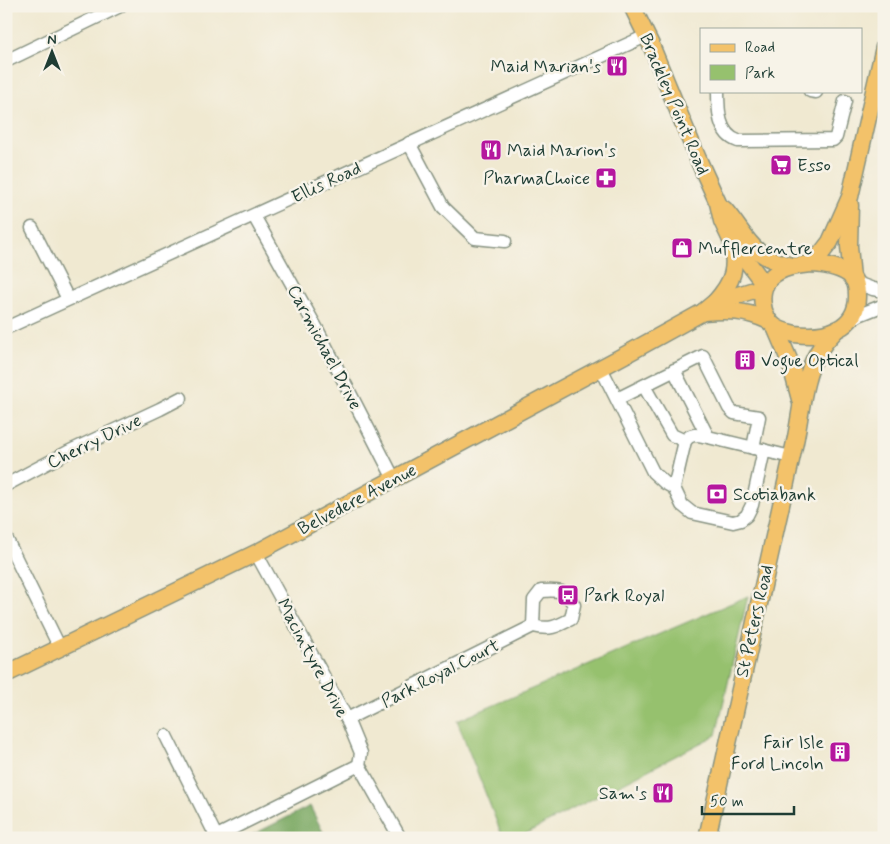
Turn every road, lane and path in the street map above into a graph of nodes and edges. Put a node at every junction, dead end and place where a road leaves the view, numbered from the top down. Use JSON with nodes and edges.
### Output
{"nodes":[{"id":1,"x":120,"y":6,"type":"edge"},
{"id":2,"x":632,"y":6,"type":"edge"},
{"id":3,"x":646,"y":36,"type":"junction"},
{"id":4,"x":883,"y":54,"type":"edge"},
{"id":5,"x":6,"y":61,"type":"edge"},
{"id":6,"x":718,"y":92,"type":"edge"},
{"id":7,"x":845,"y":101,"type":"dead end"},
{"id":8,"x":409,"y":143,"type":"junction"},
{"id":9,"x":850,"y":198,"type":"junction"},
{"id":10,"x":718,"y":203,"type":"junction"},
{"id":11,"x":254,"y":216,"type":"junction"},
{"id":12,"x":32,"y":228,"type":"dead end"},
{"id":13,"x":731,"y":240,"type":"junction"},
{"id":14,"x":505,"y":241,"type":"dead end"},
{"id":15,"x":813,"y":264,"type":"junction"},
{"id":16,"x":792,"y":266,"type":"junction"},
{"id":17,"x":853,"y":280,"type":"junction"},
{"id":18,"x":764,"y":286,"type":"junction"},
{"id":19,"x":884,"y":291,"type":"edge"},
{"id":20,"x":68,"y":299,"type":"junction"},
{"id":21,"x":884,"y":305,"type":"edge"},
{"id":22,"x":709,"y":307,"type":"junction"},
{"id":23,"x":850,"y":321,"type":"junction"},
{"id":24,"x":772,"y":324,"type":"junction"},
{"id":25,"x":6,"y":328,"type":"edge"},
{"id":26,"x":835,"y":331,"type":"junction"},
{"id":27,"x":601,"y":368,"type":"junction"},
{"id":28,"x":674,"y":370,"type":"junction"},
{"id":29,"x":644,"y":386,"type":"junction"},
{"id":30,"x":181,"y":398,"type":"dead end"},
{"id":31,"x":618,"y":399,"type":"junction"},
{"id":32,"x":801,"y":404,"type":"junction"},
{"id":33,"x":708,"y":437,"type":"junction"},
{"id":34,"x":685,"y":441,"type":"junction"},
{"id":35,"x":758,"y":449,"type":"junction"},
{"id":36,"x":792,"y":457,"type":"junction"},
{"id":37,"x":394,"y":479,"type":"junction"},
{"id":38,"x":6,"y":485,"type":"edge"},
{"id":39,"x":674,"y":488,"type":"junction"},
{"id":40,"x":6,"y":538,"type":"edge"},
{"id":41,"x":256,"y":554,"type":"junction"},
{"id":42,"x":533,"y":626,"type":"dead end"},
{"id":43,"x":60,"y":648,"type":"junction"},
{"id":44,"x":6,"y":674,"type":"edge"},
{"id":45,"x":346,"y":719,"type":"junction"},
{"id":46,"x":166,"y":736,"type":"dead end"},
{"id":47,"x":359,"y":765,"type":"junction"},
{"id":48,"x":215,"y":837,"type":"edge"},
{"id":49,"x":400,"y":838,"type":"edge"},
{"id":50,"x":707,"y":838,"type":"edge"}],
"edges":[{"from":1,"to":5,"type":"street"},
{"from":2,"to":3,"type":"main road","name":"Brackley Point Road"},
{"from":3,"to":8,"type":"street","name":"Ellis Road"},
{"from":3,"to":10,"type":"main road","name":"Brackley Point Road"},
{"from":4,"to":9,"type":"main road"},
{"from":6,"to":7,"type":"street"},
{"from":8,"to":11,"type":"street","name":"Ellis Road"},
{"from":8,"to":14,"type":"street"},
{"from":9,"to":15,"type":"main road"},
{"from":9,"to":17,"type":"main road"},
{"from":10,"to":13,"type":"main road","name":"Brackley Point Road"},
{"from":10,"to":16,"type":"main road","name":"Brackley Point Road"},
{"from":11,"to":20,"type":"street","name":"Ellis Road"},
{"from":11,"to":37,"type":"street","name":"Carmichael Drive"},
{"from":12,"to":20,"type":"street"},
{"from":13,"to":18,"type":"main road","name":"Brackley Point Road"},
{"from":13,"to":22,"type":"main road"},
{"from":15,"to":16,"type":"main road"},
{"from":15,"to":17,"type":"main road"},
{"from":16,"to":18,"type":"main road"},
{"from":17,"to":19,"type":"street"},
{"from":17,"to":23,"type":"main road"},
{"from":18,"to":22,"type":"main road","name":"Belvedere Avenue"},
{"from":18,"to":24,"type":"main road"},
{"from":20,"to":25,"type":"street","name":"Ellis Road"},
{"from":21,"to":23,"type":"street"},
{"from":22,"to":24,"type":"main road","name":"Belvedere Avenue"},
{"from":22,"to":27,"type":"main road","name":"Belvedere Avenue"},
{"from":23,"to":26,"type":"main road"},
{"from":24,"to":26,"type":"main road"},
{"from":24,"to":32,"type":"main road","name":"St Peters Road"},
{"from":26,"to":32,"type":"main road","name":"St Peters Road"},
{"from":27,"to":31,"type":"street"},
{"from":27,"to":37,"type":"main road","name":"Belvedere Avenue"},
{"from":28,"to":29,"type":"street"},
{"from":28,"to":33,"type":"street"},
{"from":28,"to":35,"type":"street"},
{"from":29,"to":31,"type":"street"},
{"from":29,"to":34,"type":"street"},
{"from":30,"to":38,"type":"street","name":"Cherry Drive"},
{"from":31,"to":39,"type":"street"},
{"from":32,"to":36,"type":"main road","name":"St Peters Road"},
{"from":33,"to":34,"type":"street"},
{"from":33,"to":35,"type":"street"},
{"from":34,"to":39,"type":"street"},
{"from":35,"to":36,"type":"street"},
{"from":35,"to":39,"type":"street"},
{"from":36,"to":50,"type":"main road","name":"St Peters Road"},
{"from":37,"to":41,"type":"main road","name":"Belvedere Avenue"},
{"from":40,"to":43,"type":"street"},
{"from":41,"to":43,"type":"main road","name":"Belvedere Avenue"},
{"from":41,"to":45,"type":"street","name":"Macintyre Drive"},
{"from":42,"to":45,"type":"street","name":"Park Royal Court"},
{"from":43,"to":44,"type":"main road","name":"Belvedere Avenue"},
{"from":45,"to":47,"type":"street","name":"Macintyre Drive"},
{"from":46,"to":48,"type":"street"},
{"from":47,"to":48,"type":"street"},
{"from":47,"to":49,"type":"street"}]}
